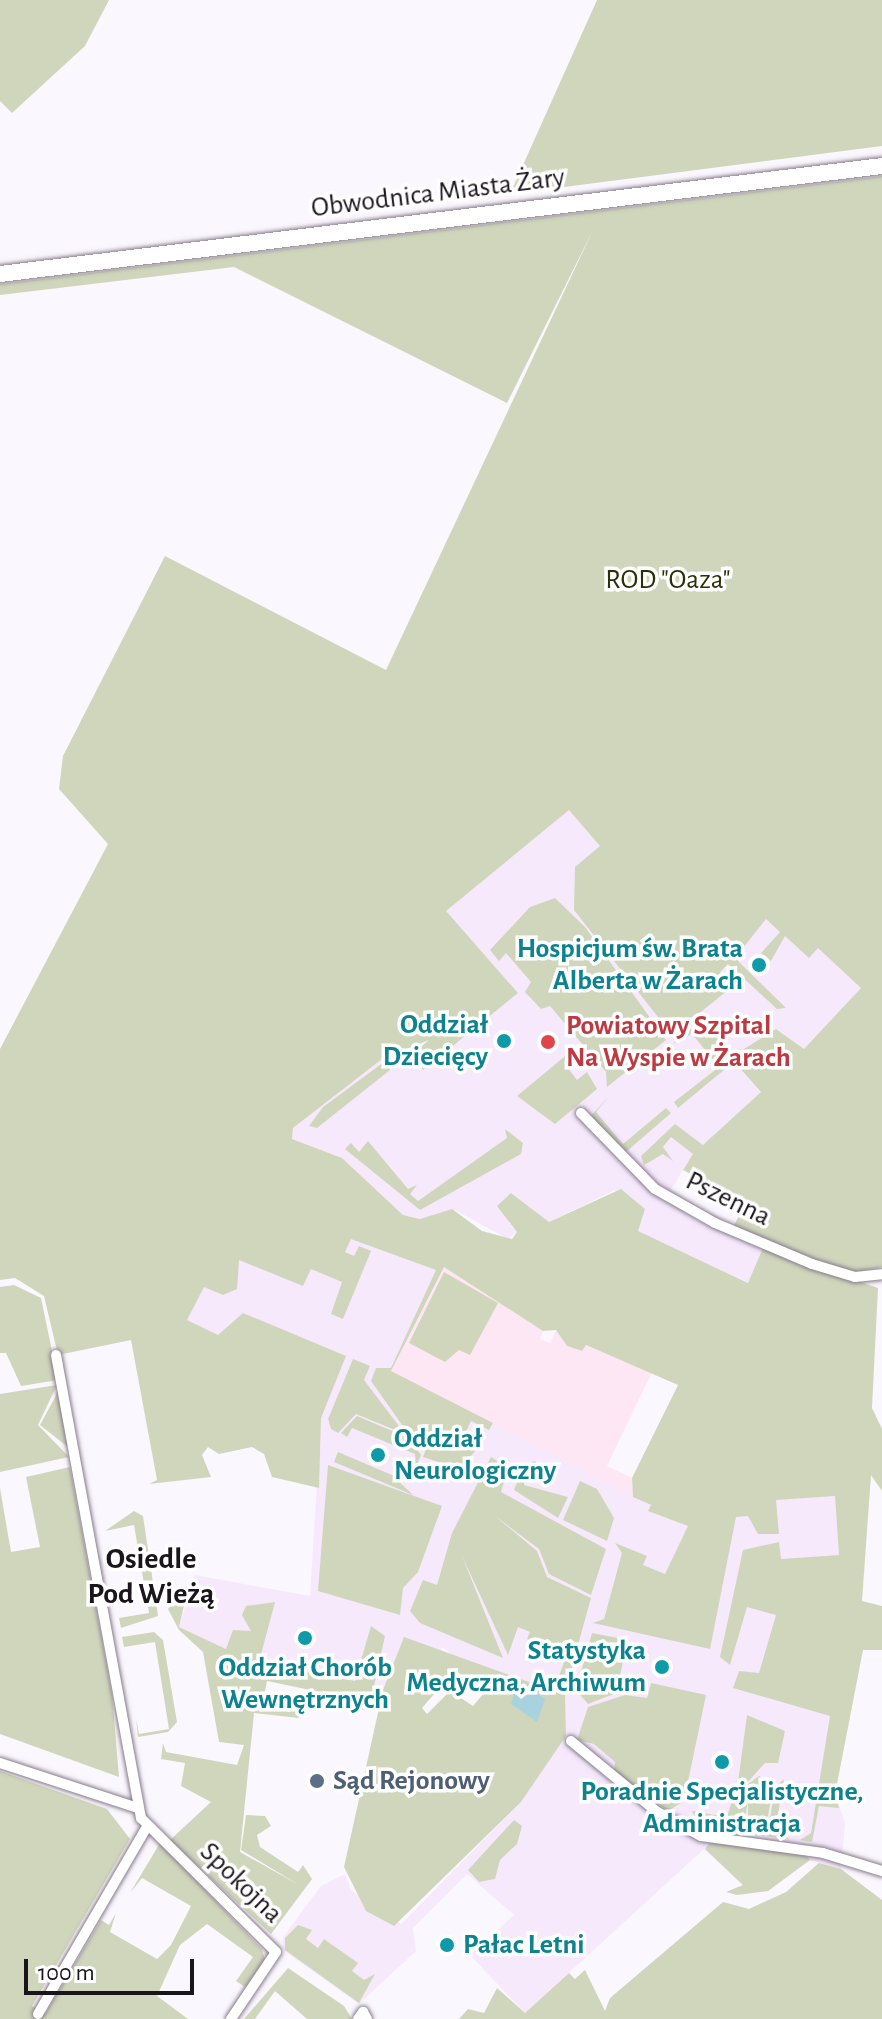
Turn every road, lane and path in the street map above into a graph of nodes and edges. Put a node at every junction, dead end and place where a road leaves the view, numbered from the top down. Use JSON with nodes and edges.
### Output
{"nodes":[{"id":1,"x":882,"y":166,"type":"edge"},
{"id":2,"x":0,"y":274,"type":"edge"},
{"id":3,"x":581,"y":1113,"type":"dead end"},
{"id":4,"x":882,"y":1274,"type":"edge"},
{"id":5,"x":56,"y":1355,"type":"dead end"},
{"id":6,"x":571,"y":1741,"type":"dead end"},
{"id":7,"x":0,"y":1763,"type":"edge"},
{"id":8,"x":138,"y":1808,"type":"junction"},
{"id":9,"x":147,"y":1827,"type":"junction"},
{"id":10,"x":882,"y":1871,"type":"edge"},
{"id":11,"x":38,"y":2014,"type":"dead end"},
{"id":12,"x":231,"y":2019,"type":"edge"},
{"id":13,"x":358,"y":2019,"type":"edge"},
{"id":14,"x":367,"y":2019,"type":"edge"}],
"edges":[{"from":1,"to":2,"type":"main road","name":"Obwodnica Miasta Żary"},
{"from":3,"to":4,"type":"street","name":"Pszenna"},
{"from":5,"to":8,"type":"street"},
{"from":6,"to":10,"type":"street"},
{"from":7,"to":8,"type":"street"},
{"from":8,"to":9,"type":"street"},
{"from":9,"to":11,"type":"street"},
{"from":9,"to":12,"type":"street","name":"Spokojna"},
{"from":13,"to":14,"type":"street"}]}
